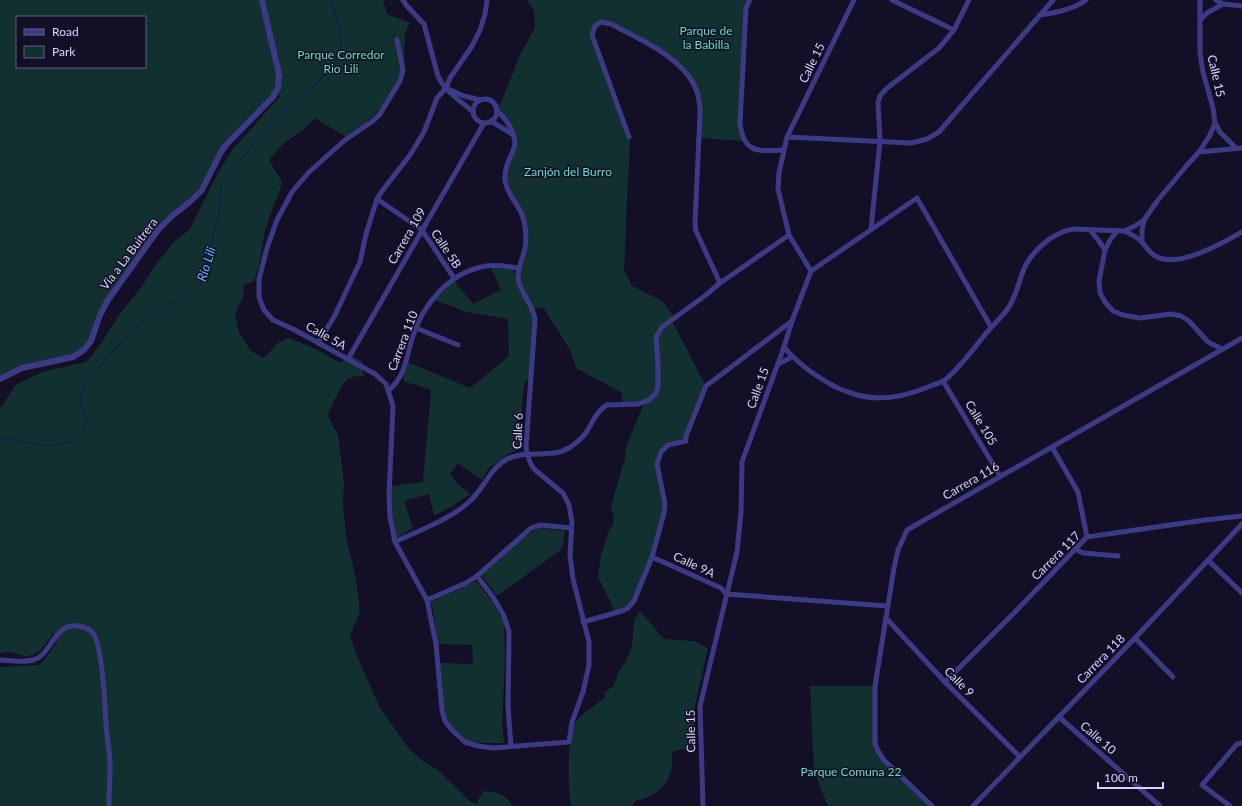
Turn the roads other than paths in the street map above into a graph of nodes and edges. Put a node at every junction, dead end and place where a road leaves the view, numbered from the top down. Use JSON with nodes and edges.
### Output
{"nodes":[{"id":1,"x":262,"y":0,"type":"edge"},
{"id":2,"x":403,"y":0,"type":"edge"},
{"id":3,"x":487,"y":0,"type":"edge"},
{"id":4,"x":750,"y":0,"type":"edge"},
{"id":5,"x":854,"y":0,"type":"edge"},
{"id":6,"x":892,"y":0,"type":"edge"},
{"id":7,"x":969,"y":0,"type":"edge"},
{"id":8,"x":1052,"y":0,"type":"edge"},
{"id":9,"x":1086,"y":0,"type":"edge"},
{"id":10,"x":1200,"y":0,"type":"edge"},
{"id":11,"x":1216,"y":0,"type":"edge"},
{"id":12,"x":1223,"y":4,"type":"junction"},
{"id":13,"x":1242,"y":6,"type":"edge"},
{"id":14,"x":1040,"y":15,"type":"junction"},
{"id":15,"x":1200,"y":20,"type":"junction"},
{"id":16,"x":954,"y":30,"type":"junction"},
{"id":17,"x":397,"y":40,"type":"dead end"},
{"id":18,"x":446,"y":88,"type":"junction"},
{"id":19,"x":481,"y":100,"type":"junction"},
{"id":20,"x":497,"y":111,"type":"junction"},
{"id":21,"x":473,"y":112,"type":"junction"},
{"id":22,"x":491,"y":121,"type":"junction"},
{"id":23,"x":484,"y":123,"type":"junction"},
{"id":24,"x":1215,"y":123,"type":"junction"},
{"id":25,"x":512,"y":134,"type":"junction"},
{"id":26,"x":629,"y":137,"type":"dead end"},
{"id":27,"x":787,"y":137,"type":"junction"},
{"id":28,"x":880,"y":141,"type":"junction"},
{"id":29,"x":1236,"y":148,"type":"junction"},
{"id":30,"x":1242,"y":148,"type":"edge"},
{"id":31,"x":784,"y":150,"type":"junction"},
{"id":32,"x":1199,"y":152,"type":"junction"},
{"id":33,"x":377,"y":199,"type":"junction"},
{"id":34,"x":1144,"y":220,"type":"junction"},
{"id":35,"x":872,"y":229,"type":"junction"},
{"id":36,"x":422,"y":230,"type":"junction"},
{"id":37,"x":1090,"y":230,"type":"junction"},
{"id":38,"x":1124,"y":230,"type":"junction"},
{"id":39,"x":1117,"y":231,"type":"junction"},
{"id":40,"x":1242,"y":232,"type":"edge"},
{"id":41,"x":789,"y":235,"type":"junction"},
{"id":42,"x":1142,"y":242,"type":"junction"},
{"id":43,"x":1105,"y":250,"type":"junction"},
{"id":44,"x":519,"y":268,"type":"junction"},
{"id":45,"x":811,"y":271,"type":"junction"},
{"id":46,"x":454,"y":278,"type":"junction"},
{"id":47,"x":720,"y":282,"type":"junction"},
{"id":48,"x":792,"y":320,"type":"junction"},
{"id":49,"x":991,"y":327,"type":"junction"},
{"id":50,"x":416,"y":328,"type":"junction"},
{"id":51,"x":1242,"y":338,"type":"edge"},
{"id":52,"x":1208,"y":342,"type":"junction"},
{"id":53,"x":318,"y":343,"type":"junction"},
{"id":54,"x":458,"y":345,"type":"dead end"},
{"id":55,"x":784,"y":348,"type":"junction"},
{"id":56,"x":1222,"y":349,"type":"junction"},
{"id":57,"x":1210,"y":356,"type":"junction"},
{"id":58,"x":792,"y":357,"type":"junction"},
{"id":59,"x":348,"y":359,"type":"junction"},
{"id":60,"x":778,"y":364,"type":"junction"},
{"id":61,"x":0,"y":378,"type":"edge"},
{"id":62,"x":943,"y":381,"type":"junction"},
{"id":63,"x":388,"y":390,"type":"junction"},
{"id":64,"x":1052,"y":447,"type":"junction"},
{"id":65,"x":527,"y":454,"type":"junction"},
{"id":66,"x":1000,"y":476,"type":"junction"},
{"id":67,"x":1242,"y":516,"type":"edge"},
{"id":68,"x":1242,"y":524,"type":"edge"},
{"id":69,"x":571,"y":528,"type":"junction"},
{"id":70,"x":1087,"y":537,"type":"junction"},
{"id":71,"x":395,"y":542,"type":"junction"},
{"id":72,"x":1075,"y":549,"type":"junction"},
{"id":73,"x":652,"y":556,"type":"junction"},
{"id":74,"x":1118,"y":556,"type":"dead end"},
{"id":75,"x":1209,"y":560,"type":"junction"},
{"id":76,"x":477,"y":576,"type":"junction"},
{"id":77,"x":1242,"y":593,"type":"edge"},
{"id":78,"x":726,"y":594,"type":"junction"},
{"id":79,"x":427,"y":600,"type":"junction"},
{"id":80,"x":887,"y":606,"type":"junction"},
{"id":81,"x":886,"y":618,"type":"junction"},
{"id":82,"x":583,"y":622,"type":"junction"},
{"id":83,"x":1135,"y":638,"type":"junction"},
{"id":84,"x":0,"y":660,"type":"edge"},
{"id":85,"x":1173,"y":677,"type":"dead end"},
{"id":86,"x":945,"y":682,"type":"junction"},
{"id":87,"x":1059,"y":717,"type":"junction"},
{"id":88,"x":1241,"y":743,"type":"edge"},
{"id":89,"x":511,"y":746,"type":"junction"},
{"id":90,"x":1020,"y":757,"type":"junction"},
{"id":91,"x":109,"y":806,"type":"edge"},
{"id":92,"x":703,"y":806,"type":"edge"},
{"id":93,"x":932,"y":806,"type":"edge"},
{"id":94,"x":974,"y":806,"type":"edge"},
{"id":95,"x":1160,"y":806,"type":"edge"},
{"id":96,"x":1230,"y":806,"type":"edge"}],
"edges":[{"from":1,"to":61,"type":"street","name":"Vía a La Buitrera"},
{"from":2,"to":18,"type":"street"},
{"from":3,"to":18,"type":"street"},
{"from":4,"to":31,"type":"street"},
{"from":5,"to":27,"type":"street","name":"Calle 15"},
{"from":6,"to":16,"type":"street"},
{"from":7,"to":16,"type":"street"},
{"from":8,"to":14,"type":"street"},
{"from":9,"to":14,"type":"street"},
{"from":10,"to":15,"type":"street","name":"Calle 15"},
{"from":11,"to":12,"type":"street"},
{"from":12,"to":13,"type":"street"},
{"from":12,"to":15,"type":"street"},
{"from":14,"to":28,"type":"street"},
{"from":15,"to":24,"type":"street","name":"Calle 15"},
{"from":16,"to":28,"type":"street"},
{"from":17,"to":53,"type":"street","name":"Calle 5A"},
{"from":18,"to":19,"type":"street"},
{"from":18,"to":21,"type":"street"},
{"from":18,"to":33,"type":"street"},
{"from":19,"to":20,"type":"street"},
{"from":19,"to":21,"type":"street"},
{"from":20,"to":22,"type":"street"},
{"from":20,"to":25,"type":"street"},
{"from":21,"to":23,"type":"street"},
{"from":22,"to":23,"type":"street"},
{"from":22,"to":25,"type":"street"},
{"from":23,"to":36,"type":"street","name":"Carrera 109"},
{"from":24,"to":29,"type":"street"},
{"from":24,"to":32,"type":"street"},
{"from":25,"to":44,"type":"street","name":"Calle 6"},
{"from":26,"to":47,"type":"street"},
{"from":27,"to":28,"type":"street"},
{"from":27,"to":31,"type":"street","name":"Calle 15"},
{"from":28,"to":35,"type":"street"},
{"from":29,"to":30,"type":"street"},
{"from":29,"to":32,"type":"street"},
{"from":31,"to":41,"type":"street","name":"Calle 15"},
{"from":32,"to":34,"type":"street"},
{"from":33,"to":36,"type":"street"},
{"from":33,"to":53,"type":"street"},
{"from":34,"to":38,"type":"street"},
{"from":34,"to":42,"type":"street"},
{"from":35,"to":45,"type":"street"},
{"from":35,"to":49,"type":"street"},
{"from":36,"to":46,"type":"street","name":"Calle 5B"},
{"from":36,"to":59,"type":"street","name":"Carrera 109"},
{"from":37,"to":39,"type":"street"},
{"from":37,"to":43,"type":"street"},
{"from":37,"to":49,"type":"street"},
{"from":38,"to":39,"type":"street"},
{"from":38,"to":42,"type":"street"},
{"from":39,"to":43,"type":"street"},
{"from":40,"to":42,"type":"street"},
{"from":41,"to":45,"type":"street","name":"Calle 15"},
{"from":41,"to":47,"type":"street"},
{"from":43,"to":52,"type":"street"},
{"from":44,"to":46,"type":"street","name":"Carrera 110"},
{"from":44,"to":65,"type":"street","name":"Calle 6"},
{"from":45,"to":48,"type":"street","name":"Calle 15"},
{"from":46,"to":50,"type":"street","name":"Carrera 110"},
{"from":47,"to":65,"type":"street"},
{"from":48,"to":55,"type":"street","name":"Calle 15"},
{"from":48,"to":73,"type":"street"},
{"from":49,"to":62,"type":"street"},
{"from":50,"to":54,"type":"street"},
{"from":50,"to":63,"type":"street","name":"Carrera 110"},
{"from":51,"to":56,"type":"street","name":"Carrera 116"},
{"from":52,"to":56,"type":"street"},
{"from":52,"to":57,"type":"street"},
{"from":53,"to":59,"type":"street","name":"Calle 5A"},
{"from":55,"to":58,"type":"street"},
{"from":55,"to":60,"type":"street","name":"Calle 15"},
{"from":56,"to":57,"type":"street","name":"Carrera 116"},
{"from":57,"to":64,"type":"street","name":"Carrera 116"},
{"from":58,"to":60,"type":"street"},
{"from":58,"to":62,"type":"street"},
{"from":59,"to":63,"type":"street","name":"Calle 5A"},
{"from":60,"to":78,"type":"street","name":"Calle 15"},
{"from":62,"to":66,"type":"street","name":"Calle 105"},
{"from":63,"to":71,"type":"street"},
{"from":64,"to":66,"type":"street","name":"Carrera 116"},
{"from":64,"to":70,"type":"street"},
{"from":65,"to":69,"type":"street","name":"Calle 6"},
{"from":65,"to":71,"type":"street"},
{"from":66,"to":80,"type":"street","name":"Carrera 116"},
{"from":67,"to":70,"type":"street","name":"Carrera 117"},
{"from":68,"to":75,"type":"street","name":"Carrera 118"},
{"from":69,"to":76,"type":"street"},
{"from":69,"to":82,"type":"street","name":"Calle 6"},
{"from":70,"to":72,"type":"street","name":"Carrera 117"},
{"from":71,"to":79,"type":"street"},
{"from":72,"to":74,"type":"street"},
{"from":72,"to":86,"type":"street","name":"Carrera 117"},
{"from":73,"to":78,"type":"street","name":"Calle 9A"},
{"from":73,"to":82,"type":"street"},
{"from":75,"to":77,"type":"street"},
{"from":75,"to":83,"type":"street","name":"Carrera 118"},
{"from":76,"to":79,"type":"street"},
{"from":76,"to":89,"type":"street"},
{"from":78,"to":80,"type":"street"},
{"from":78,"to":92,"type":"street","name":"Calle 15"},
{"from":79,"to":89,"type":"street"},
{"from":80,"to":81,"type":"street","name":"Carrera 116"},
{"from":81,"to":86,"type":"street","name":"Calle 9"},
{"from":81,"to":93,"type":"street","name":"Carrera 116"},
{"from":82,"to":89,"type":"street","name":"Calle 6"},
{"from":83,"to":85,"type":"street"},
{"from":83,"to":87,"type":"street","name":"Carrera 118"},
{"from":84,"to":91,"type":"street"},
{"from":86,"to":90,"type":"street","name":"Calle 9"},
{"from":87,"to":90,"type":"street","name":"Carrera 118"},
{"from":87,"to":95,"type":"street","name":"Calle 10"},
{"from":88,"to":96,"type":"street"},
{"from":90,"to":94,"type":"street","name":"Carrera 118"}]}
